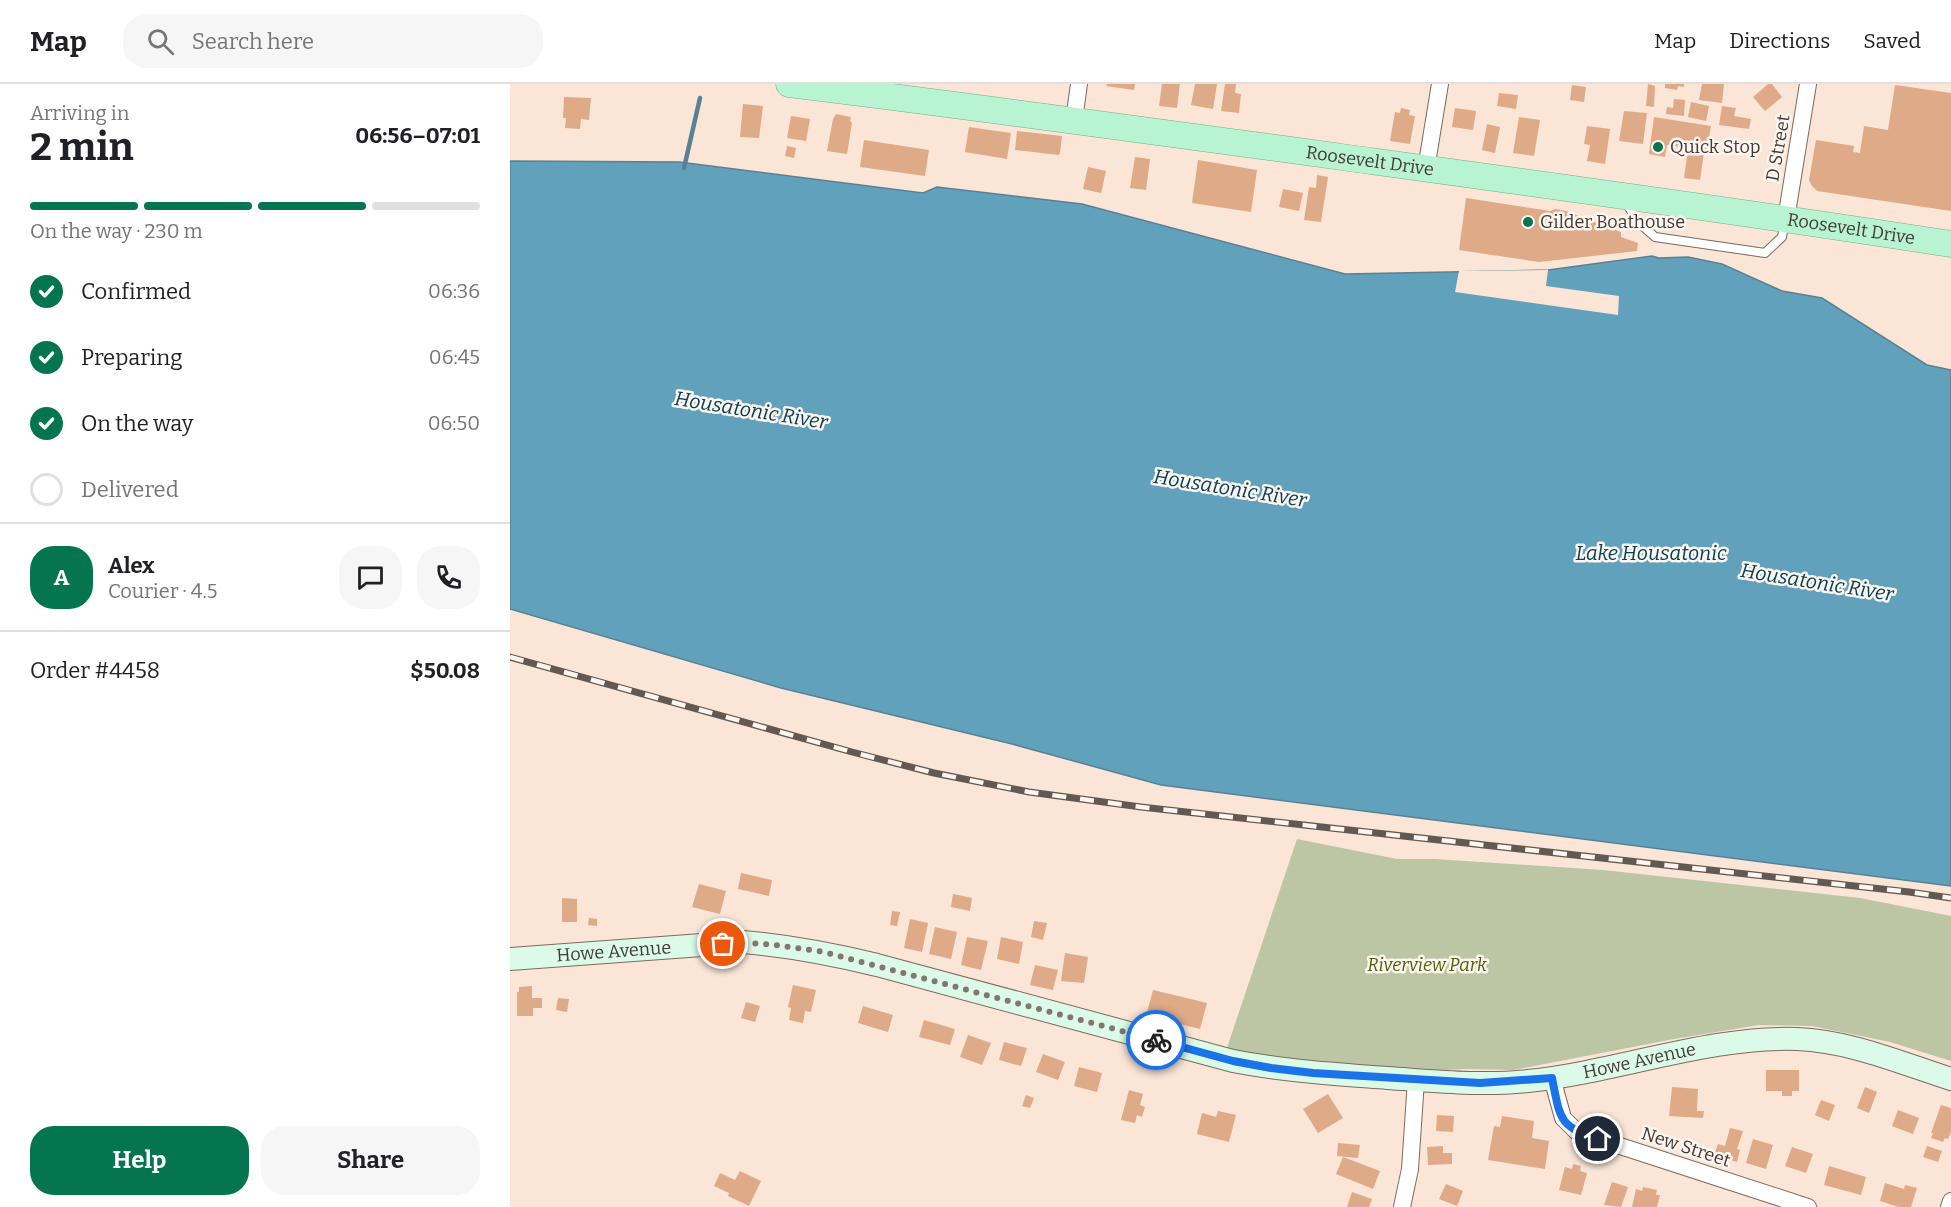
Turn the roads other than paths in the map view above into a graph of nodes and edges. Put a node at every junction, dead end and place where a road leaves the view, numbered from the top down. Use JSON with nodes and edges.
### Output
{"nodes":[{"id":1,"x":789,"y":84,"type":"edge"},
{"id":2,"x":1079,"y":84,"type":"edge"},
{"id":3,"x":1440,"y":84,"type":"edge"},
{"id":4,"x":1808,"y":84,"type":"edge"},
{"id":5,"x":1074,"y":120,"type":"junction"},
{"id":6,"x":1426,"y":169,"type":"junction"},
{"id":7,"x":1623,"y":196,"type":"junction"},
{"id":8,"x":1786,"y":219,"type":"junction"},
{"id":9,"x":1951,"y":244,"type":"edge"},
{"id":10,"x":510,"y":958,"type":"edge"},
{"id":11,"x":1552,"y":1078,"type":"junction"},
{"id":12,"x":1951,"y":1079,"type":"edge"},
{"id":13,"x":1416,"y":1080,"type":"junction"},
{"id":14,"x":1951,"y":1201,"type":"edge"},
{"id":15,"x":1402,"y":1207,"type":"edge"},
{"id":16,"x":1808,"y":1207,"type":"edge"},
{"id":17,"x":1949,"y":1207,"type":"edge"}],
"edges":[{"from":1,"to":5,"type":"main road","name":"Roosevelt Drive"},
{"from":2,"to":5,"type":"street"},
{"from":3,"to":6,"type":"street"},
{"from":4,"to":8,"type":"street","name":"D Street"},
{"from":5,"to":6,"type":"main road","name":"Roosevelt Drive"},
{"from":6,"to":7,"type":"main road","name":"Roosevelt Drive"},
{"from":7,"to":8,"type":"main road","name":"Roosevelt Drive"},
{"from":7,"to":8,"type":"lane"},
{"from":8,"to":9,"type":"main road","name":"Roosevelt Drive"},
{"from":10,"to":13,"type":"main road","name":"Howe Avenue"},
{"from":11,"to":12,"type":"main road","name":"Howe Avenue"},
{"from":11,"to":13,"type":"main road","name":"Howe Avenue"},
{"from":11,"to":16,"type":"street","name":"New Street"},
{"from":13,"to":15,"type":"street"},
{"from":14,"to":17,"type":"street"}]}
